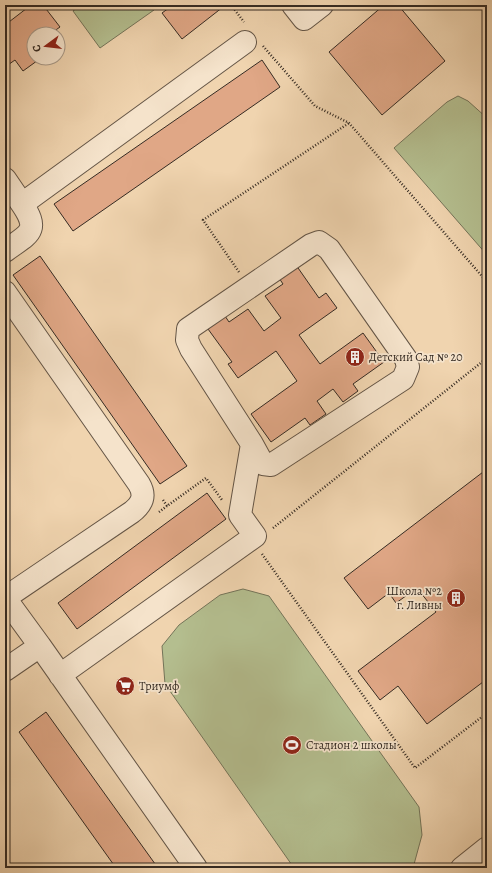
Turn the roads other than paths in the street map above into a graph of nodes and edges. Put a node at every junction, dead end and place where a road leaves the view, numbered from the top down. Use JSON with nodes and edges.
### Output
{"nodes":[{"id":1,"x":293,"y":5,"type":"edge"},
{"id":2,"x":322,"y":5,"type":"edge"},
{"id":3,"x":249,"y":35,"type":"road end"},
{"id":4,"x":5,"y":180,"type":"edge"},
{"id":5,"x":22,"y":204,"type":"junction"},
{"id":6,"x":5,"y":251,"type":"edge"},
{"id":7,"x":5,"y":292,"type":"edge"},
{"id":8,"x":252,"y":444,"type":"junction"},
{"id":9,"x":5,"y":598,"type":"edge"},
{"id":10,"x":40,"y":646,"type":"junction"},
{"id":11,"x":5,"y":670,"type":"edge"},
{"id":12,"x":60,"y":675,"type":"junction"},
{"id":13,"x":487,"y":848,"type":"edge"},
{"id":14,"x":196,"y":868,"type":"edge"},
{"id":15,"x":462,"y":868,"type":"edge"}],
"edges":[{"from":1,"to":2,"type":"street"},
{"from":3,"to":5,"type":"street"},
{"from":4,"to":5,"type":"street"},
{"from":5,"to":6,"type":"street"},
{"from":7,"to":9,"type":"street"},
{"from":8,"to":8,"type":"street"},
{"from":8,"to":12,"type":"street"},
{"from":9,"to":10,"type":"street"},
{"from":10,"to":11,"type":"street"},
{"from":10,"to":12,"type":"street"},
{"from":12,"to":14,"type":"street"},
{"from":13,"to":15,"type":"street"}]}
